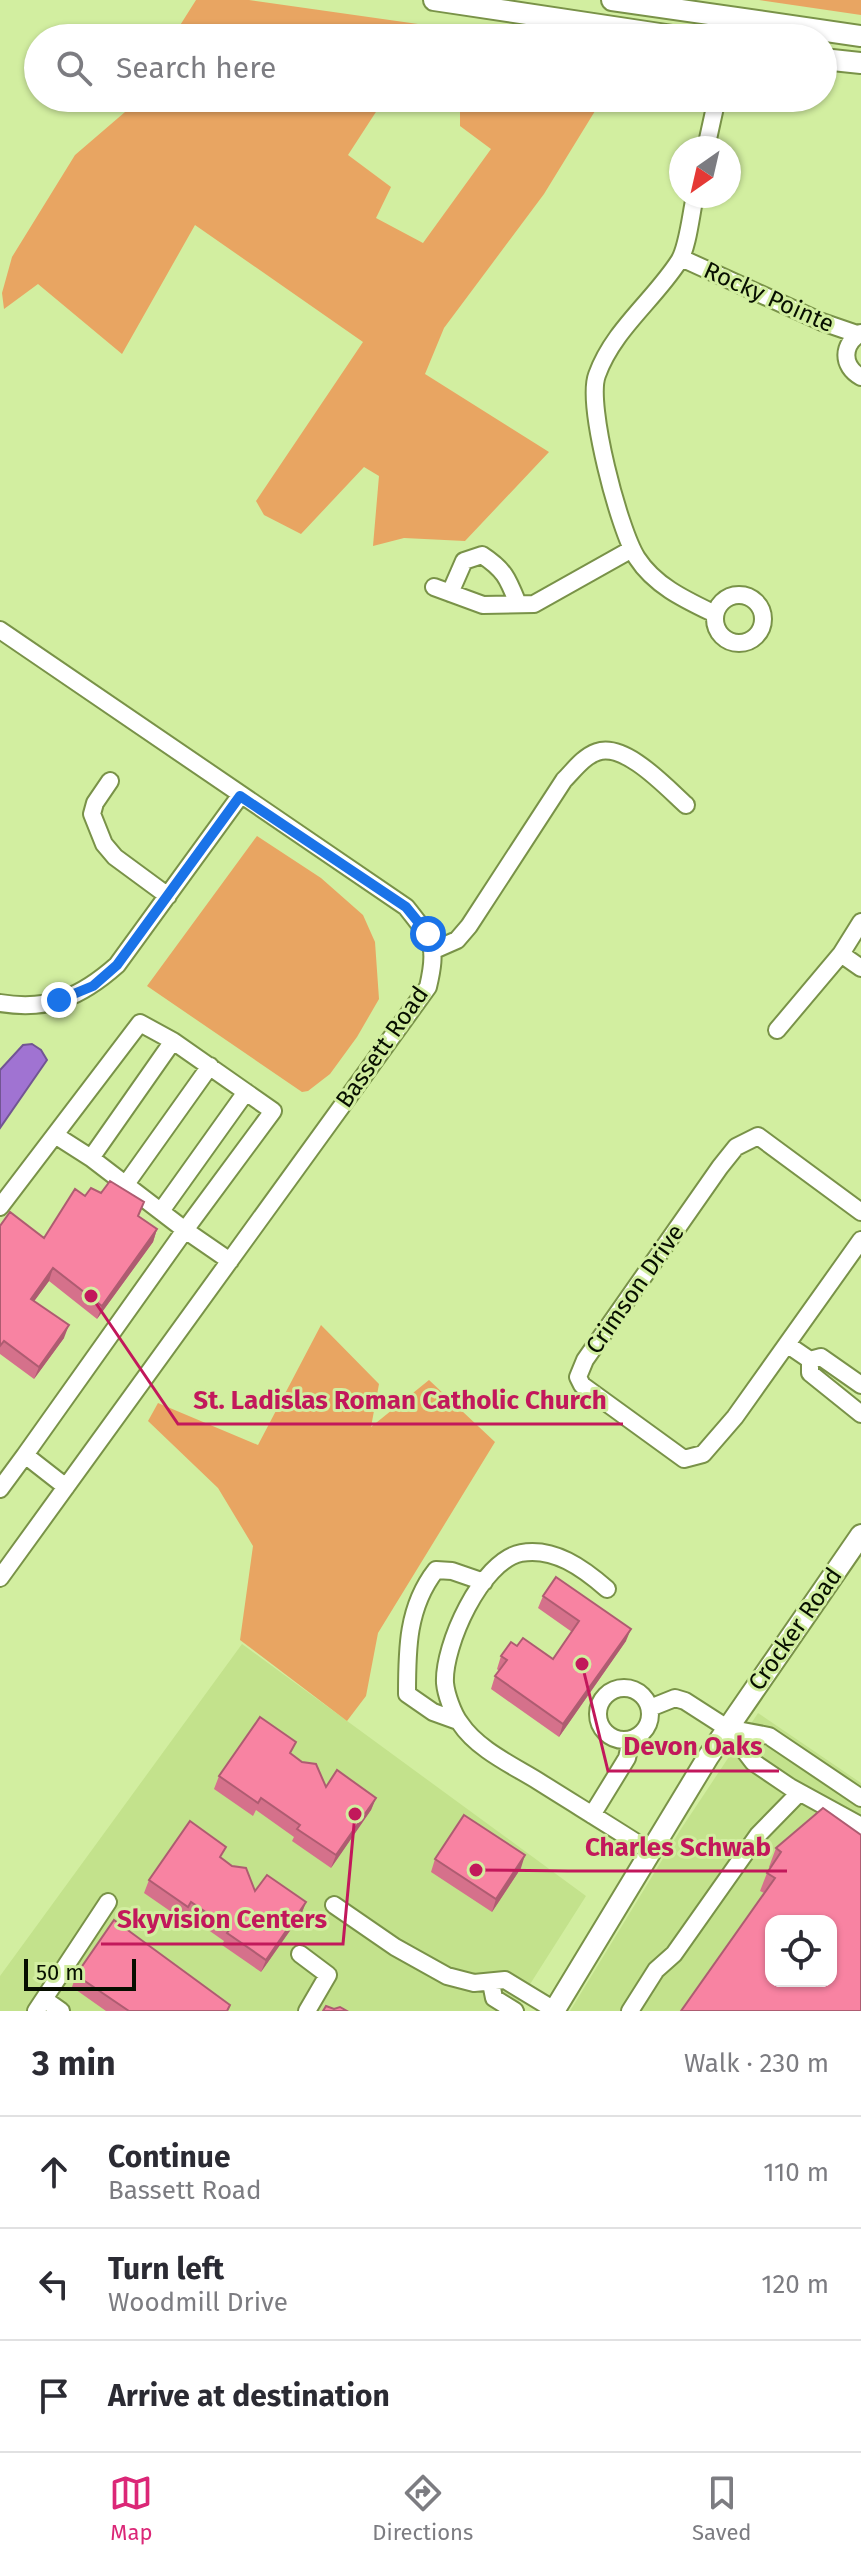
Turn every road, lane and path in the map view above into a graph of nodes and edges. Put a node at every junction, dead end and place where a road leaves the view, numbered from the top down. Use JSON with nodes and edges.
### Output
{"nodes":[{"id":1,"x":434,"y":0,"type":"edge"},
{"id":2,"x":612,"y":0,"type":"edge"},
{"id":3,"x":593,"y":24,"type":"edge"},
{"id":4,"x":715,"y":24,"type":"edge"},
{"id":5,"x":837,"y":35,"type":"edge"},
{"id":6,"x":861,"y":36,"type":"edge"},
{"id":7,"x":837,"y":60,"type":"edge"},
{"id":8,"x":861,"y":63,"type":"edge"},
{"id":9,"x":714,"y":112,"type":"edge"},
{"id":10,"x":709,"y":136,"type":"edge"},
{"id":11,"x":692,"y":208,"type":"edge"},
{"id":12,"x":681,"y":258,"type":"junction"},
{"id":13,"x":859,"y":334,"type":"edge"},
{"id":14,"x":861,"y":377,"type":"edge"},
{"id":15,"x":632,"y":549,"type":"junction"},
{"id":16,"x":518,"y":604,"type":"junction"},
{"id":17,"x":715,"y":614,"type":"dead end"},
{"id":18,"x":0,"y":630,"type":"edge"},
{"id":19,"x":110,"y":781,"type":"dead end"},
{"id":20,"x":240,"y":796,"type":"junction"},
{"id":21,"x":686,"y":805,"type":"dead end"},
{"id":22,"x":168,"y":896,"type":"junction"},
{"id":23,"x":861,"y":922,"type":"edge"},
{"id":24,"x":432,"y":951,"type":"junction"},
{"id":25,"x":841,"y":954,"type":"junction"},
{"id":26,"x":861,"y":968,"type":"edge"},
{"id":27,"x":0,"y":1003,"type":"edge"},
{"id":28,"x":777,"y":1030,"type":"dead end"},
{"id":29,"x":173,"y":1041,"type":"junction"},
{"id":30,"x":210,"y":1066,"type":"junction"},
{"id":31,"x":246,"y":1092,"type":"junction"},
{"id":32,"x":55,"y":1135,"type":"junction"},
{"id":33,"x":91,"y":1158,"type":"junction"},
{"id":34,"x":126,"y":1184,"type":"junction"},
{"id":35,"x":0,"y":1207,"type":"edge"},
{"id":36,"x":161,"y":1211,"type":"junction"},
{"id":37,"x":861,"y":1212,"type":"edge"},
{"id":38,"x":185,"y":1230,"type":"junction"},
{"id":39,"x":861,"y":1240,"type":"edge"},
{"id":40,"x":230,"y":1261,"type":"junction"},
{"id":41,"x":788,"y":1345,"type":"junction"},
{"id":42,"x":810,"y":1360,"type":"junction"},
{"id":43,"x":861,"y":1385,"type":"edge"},
{"id":44,"x":861,"y":1414,"type":"edge"},
{"id":45,"x":25,"y":1455,"type":"junction"},
{"id":46,"x":66,"y":1487,"type":"junction"},
{"id":47,"x":0,"y":1489,"type":"edge"},
{"id":48,"x":861,"y":1535,"type":"edge"},
{"id":49,"x":0,"y":1578,"type":"edge"},
{"id":50,"x":484,"y":1582,"type":"junction"},
{"id":51,"x":607,"y":1589,"type":"dead end"},
{"id":52,"x":650,"y":1708,"type":"junction"},
{"id":53,"x":458,"y":1721,"type":"junction"},
{"id":54,"x":727,"y":1728,"type":"junction"},
{"id":55,"x":627,"y":1740,"type":"junction"},
{"id":56,"x":799,"y":1793,"type":"junction"},
{"id":57,"x":861,"y":1798,"type":"edge"},
{"id":58,"x":592,"y":1815,"type":"junction"},
{"id":59,"x":861,"y":1826,"type":"edge"},
{"id":60,"x":651,"y":1852,"type":"junction"},
{"id":61,"x":108,"y":1902,"type":"dead end"},
{"id":62,"x":334,"y":1905,"type":"dead end"},
{"id":63,"x":300,"y":1954,"type":"dead end"},
{"id":64,"x":491,"y":1983,"type":"junction"},
{"id":65,"x":40,"y":2005,"type":"edge"},
{"id":66,"x":309,"y":2006,"type":"edge"},
{"id":67,"x":61,"y":2011,"type":"edge"},
{"id":68,"x":329,"y":2011,"type":"edge"},
{"id":69,"x":515,"y":2011,"type":"edge"},
{"id":70,"x":555,"y":2011,"type":"edge"},
{"id":71,"x":630,"y":2011,"type":"edge"}],
"edges":[{"from":1,"to":3,"type":"main road"},
{"from":2,"to":4,"type":"main road"},
{"from":5,"to":6,"type":"main road"},
{"from":7,"to":8,"type":"main road"},
{"from":9,"to":10,"type":"street"},
{"from":11,"to":12,"type":"street"},
{"from":12,"to":13,"type":"street","name":"Rocky Pointe"},
{"from":12,"to":15,"type":"street"},
{"from":13,"to":14,"type":"street"},
{"from":15,"to":16,"type":"street"},
{"from":15,"to":17,"type":"street"},
{"from":16,"to":16,"type":"street"},
{"from":18,"to":20,"type":"street"},
{"from":19,"to":22,"type":"street"},
{"from":20,"to":22,"type":"street"},
{"from":20,"to":24,"type":"street"},
{"from":21,"to":24,"type":"street"},
{"from":22,"to":27,"type":"street"},
{"from":23,"to":25,"type":"street"},
{"from":24,"to":40,"type":"street","name":"Bassett Road"},
{"from":25,"to":26,"type":"street"},
{"from":25,"to":28,"type":"street"},
{"from":29,"to":30,"type":"street"},
{"from":29,"to":32,"type":"street"},
{"from":29,"to":33,"type":"street"},
{"from":30,"to":31,"type":"street"},
{"from":30,"to":34,"type":"street"},
{"from":31,"to":36,"type":"street"},
{"from":31,"to":38,"type":"street"},
{"from":32,"to":33,"type":"street"},
{"from":32,"to":35,"type":"street"},
{"from":33,"to":34,"type":"street"},
{"from":34,"to":36,"type":"street"},
{"from":36,"to":38,"type":"street"},
{"from":37,"to":41,"type":"street","name":"Crimson Drive"},
{"from":38,"to":40,"type":"street"},
{"from":38,"to":45,"type":"street"},
{"from":39,"to":41,"type":"street"},
{"from":40,"to":46,"type":"street","name":"Bassett Road"},
{"from":41,"to":42,"type":"street"},
{"from":42,"to":43,"type":"street"},
{"from":42,"to":44,"type":"street"},
{"from":45,"to":46,"type":"street"},
{"from":45,"to":47,"type":"street"},
{"from":46,"to":49,"type":"street","name":"Bassett Road"},
{"from":48,"to":54,"type":"main road","name":"Crocker Road"},
{"from":50,"to":51,"type":"street"},
{"from":50,"to":53,"type":"street"},
{"from":50,"to":53,"type":"street"},
{"from":52,"to":54,"type":"street"},
{"from":52,"to":55,"type":"street"},
{"from":52,"to":55,"type":"street"},
{"from":53,"to":58,"type":"street"},
{"from":54,"to":56,"type":"street"},
{"from":54,"to":57,"type":"street"},
{"from":54,"to":60,"type":"main road","name":"Crocker Road"},
{"from":55,"to":58,"type":"street"},
{"from":56,"to":59,"type":"street"},
{"from":56,"to":71,"type":"street"},
{"from":58,"to":60,"type":"street"},
{"from":60,"to":70,"type":"main road","name":"Crocker Road"},
{"from":61,"to":65,"type":"street"},
{"from":62,"to":64,"type":"street"},
{"from":63,"to":66,"type":"street"},
{"from":64,"to":69,"type":"street"},
{"from":64,"to":70,"type":"street"},
{"from":65,"to":67,"type":"street"},
{"from":66,"to":68,"type":"street"}]}
